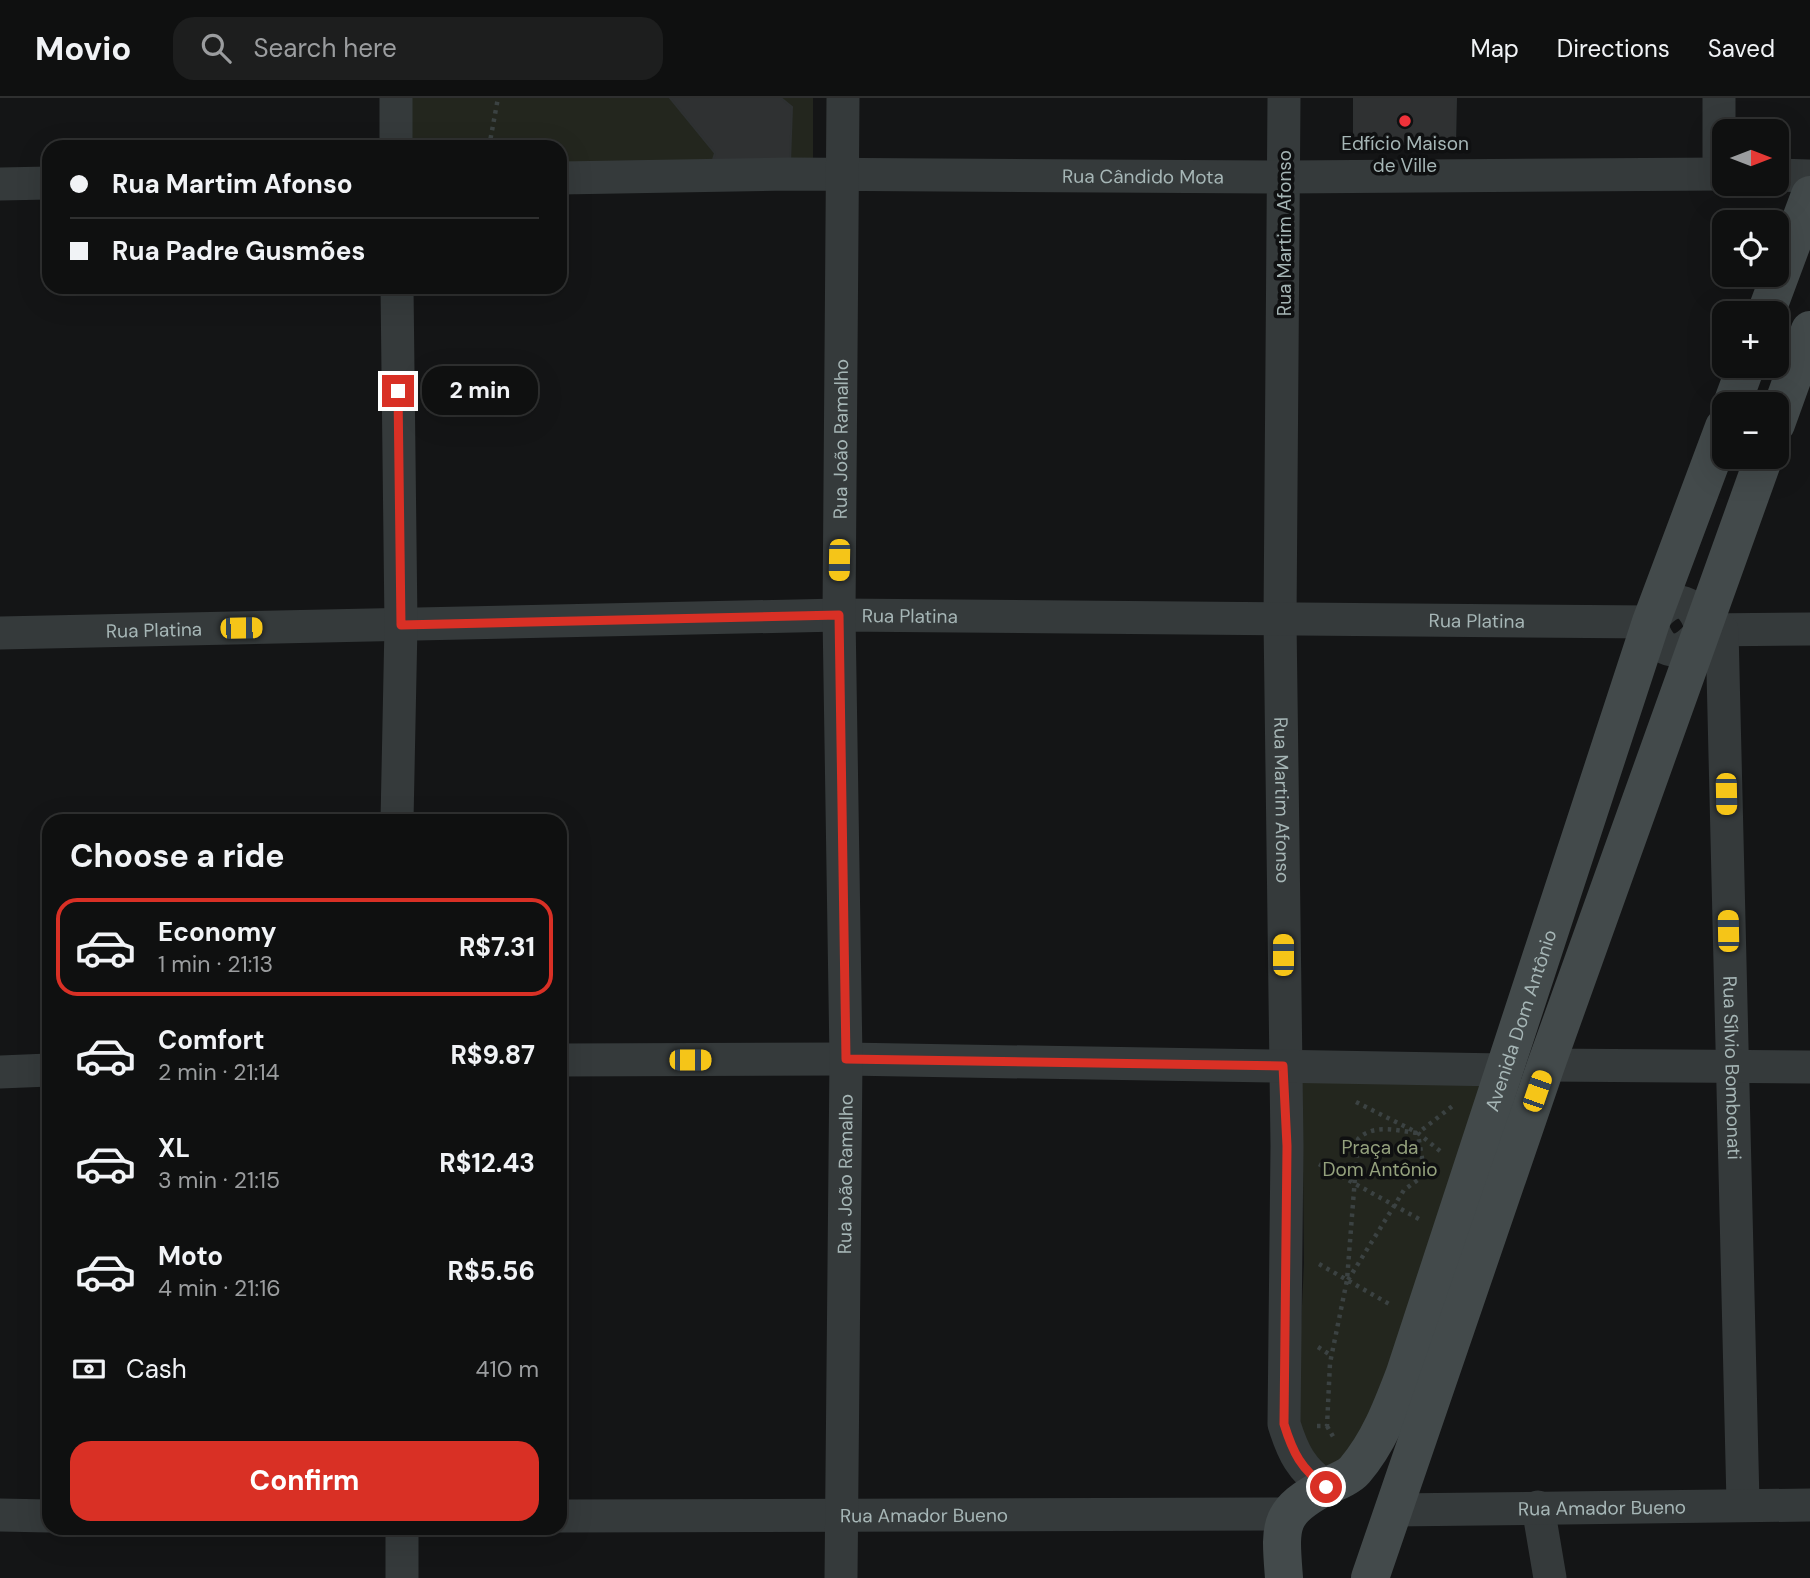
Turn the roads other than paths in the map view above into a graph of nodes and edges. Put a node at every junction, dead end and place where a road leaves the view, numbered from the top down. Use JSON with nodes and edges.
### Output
{"nodes":[{"id":1,"x":396,"y":98,"type":"edge"},
{"id":2,"x":843,"y":98,"type":"edge"},
{"id":3,"x":1284,"y":98,"type":"edge"},
{"id":4,"x":1719,"y":98,"type":"edge"},
{"id":5,"x":1720,"y":119,"type":"edge"},
{"id":6,"x":396,"y":140,"type":"edge"},
{"id":7,"x":843,"y":174,"type":"junction"},
{"id":8,"x":1712,"y":174,"type":"edge"},
{"id":9,"x":1789,"y":175,"type":"edge"},
{"id":10,"x":1810,"y":176,"type":"edge"},
{"id":11,"x":1286,"y":177,"type":"junction"},
{"id":12,"x":567,"y":178,"type":"edge"},
{"id":13,"x":42,"y":183,"type":"edge"},
{"id":14,"x":0,"y":184,"type":"edge"},
{"id":15,"x":1810,"y":195,"type":"edge"},
{"id":16,"x":397,"y":294,"type":"edge"},
{"id":17,"x":1770,"y":301,"type":"edge"},
{"id":18,"x":1810,"y":330,"type":"edge"},
{"id":19,"x":1788,"y":392,"type":"edge"},
{"id":20,"x":1712,"y":458,"type":"edge"},
{"id":21,"x":1761,"y":469,"type":"edge"},
{"id":22,"x":839,"y":615,"type":"junction"},
{"id":23,"x":1280,"y":620,"type":"junction"},
{"id":24,"x":1651,"y":622,"type":"junction"},
{"id":25,"x":401,"y":625,"type":"junction"},
{"id":26,"x":1810,"y":629,"type":"edge"},
{"id":27,"x":1712,"y":630,"type":"junction"},
{"id":28,"x":0,"y":633,"type":"edge"},
{"id":29,"x":397,"y":814,"type":"edge"},
{"id":30,"x":846,"y":1059,"type":"junction"},
{"id":31,"x":567,"y":1060,"type":"edge"},
{"id":32,"x":1546,"y":1065,"type":"junction"},
{"id":33,"x":1283,"y":1066,"type":"junction"},
{"id":34,"x":1810,"y":1067,"type":"edge"},
{"id":35,"x":1731,"y":1068,"type":"junction"},
{"id":36,"x":42,"y":1070,"type":"edge"},
{"id":37,"x":1504,"y":1070,"type":"junction"},
{"id":38,"x":0,"y":1072,"type":"edge"},
{"id":39,"x":1326,"y":1487,"type":"junction"},
{"id":40,"x":1742,"y":1503,"type":"junction"},
{"id":41,"x":1810,"y":1505,"type":"edge"},
{"id":42,"x":1538,"y":1507,"type":"junction"},
{"id":43,"x":1392,"y":1510,"type":"junction"},
{"id":44,"x":841,"y":1514,"type":"junction"},
{"id":45,"x":1288,"y":1514,"type":"junction"},
{"id":46,"x":0,"y":1515,"type":"edge"},
{"id":47,"x":42,"y":1516,"type":"edge"},
{"id":48,"x":567,"y":1516,"type":"edge"},
{"id":49,"x":402,"y":1535,"type":"edge"},
{"id":50,"x":1291,"y":1574,"type":"edge"},
{"id":51,"x":1366,"y":1575,"type":"edge"},
{"id":52,"x":402,"y":1578,"type":"edge"},
{"id":53,"x":841,"y":1578,"type":"edge"},
{"id":54,"x":1550,"y":1578,"type":"edge"}],
"edges":[{"from":1,"to":6,"type":"street"},
{"from":2,"to":7,"type":"street","name":"Rua João Ramalho"},
{"from":3,"to":11,"type":"street","name":"Rua Martim Afonso"},
{"from":4,"to":5,"type":"street"},
{"from":7,"to":11,"type":"street","name":"Rua Cândido Mota"},
{"from":7,"to":12,"type":"street","name":"Rua Cândido Mota"},
{"from":7,"to":22,"type":"street","name":"Rua João Ramalho"},
{"from":8,"to":11,"type":"street","name":"Rua Cândido Mota"},
{"from":9,"to":10,"type":"street"},
{"from":11,"to":23,"type":"street","name":"Rua Martim Afonso"},
{"from":13,"to":14,"type":"street"},
{"from":15,"to":17,"type":"main road"},
{"from":16,"to":25,"type":"street"},
{"from":18,"to":19,"type":"main road"},
{"from":20,"to":24,"type":"main road","name":"Avenida Dom Antônio"},
{"from":21,"to":27,"type":"main road","name":"Avenida Dom Antônio"},
{"from":22,"to":23,"type":"street","name":"Rua Platina"},
{"from":22,"to":25,"type":"street","name":"Rua Platina"},
{"from":22,"to":30,"type":"street","name":"Rua João Ramalho"},
{"from":23,"to":24,"type":"street","name":"Rua Platina"},
{"from":23,"to":33,"type":"street","name":"Rua Martim Afonso"},
{"from":24,"to":27,"type":"street"},
{"from":24,"to":37,"type":"main road","name":"Avenida Dom Antônio"},
{"from":25,"to":28,"type":"street","name":"Rua Platina"},
{"from":25,"to":29,"type":"street"},
{"from":26,"to":27,"type":"street"},
{"from":27,"to":32,"type":"main road","name":"Avenida Dom Antônio"},
{"from":27,"to":35,"type":"street","name":"Rua Sílvio Bombonati"},
{"from":30,"to":31,"type":"street"},
{"from":30,"to":33,"type":"street"},
{"from":30,"to":44,"type":"street","name":"Rua João Ramalho"},
{"from":32,"to":35,"type":"street"},
{"from":32,"to":43,"type":"main road","name":"Avenida Dom Antônio"},
{"from":33,"to":37,"type":"street"},
{"from":33,"to":39,"type":"street","name":"Rua Martim Afonso"},
{"from":34,"to":35,"type":"street"},
{"from":35,"to":40,"type":"street","name":"Rua Sílvio Bombonati"},
{"from":36,"to":38,"type":"street"},
{"from":37,"to":39,"type":"main road","name":"Avenida Dom Antônio"},
{"from":39,"to":43,"type":"main road"},
{"from":39,"to":45,"type":"main road","name":"Avenida Dom Antônio"},
{"from":40,"to":41,"type":"street","name":"Rua Amador Bueno"},
{"from":40,"to":42,"type":"street","name":"Rua Amador Bueno"},
{"from":42,"to":43,"type":"street","name":"Rua Amador Bueno"},
{"from":42,"to":54,"type":"street"},
{"from":43,"to":51,"type":"main road","name":"Avenida Dom Antônio"},
{"from":44,"to":45,"type":"street","name":"Rua Amador Bueno"},
{"from":44,"to":48,"type":"street","name":"Rua Amador Bueno"},
{"from":44,"to":53,"type":"street","name":"Rua João Ramalho"},
{"from":45,"to":50,"type":"main road"},
{"from":46,"to":47,"type":"street"},
{"from":49,"to":52,"type":"street"}]}
